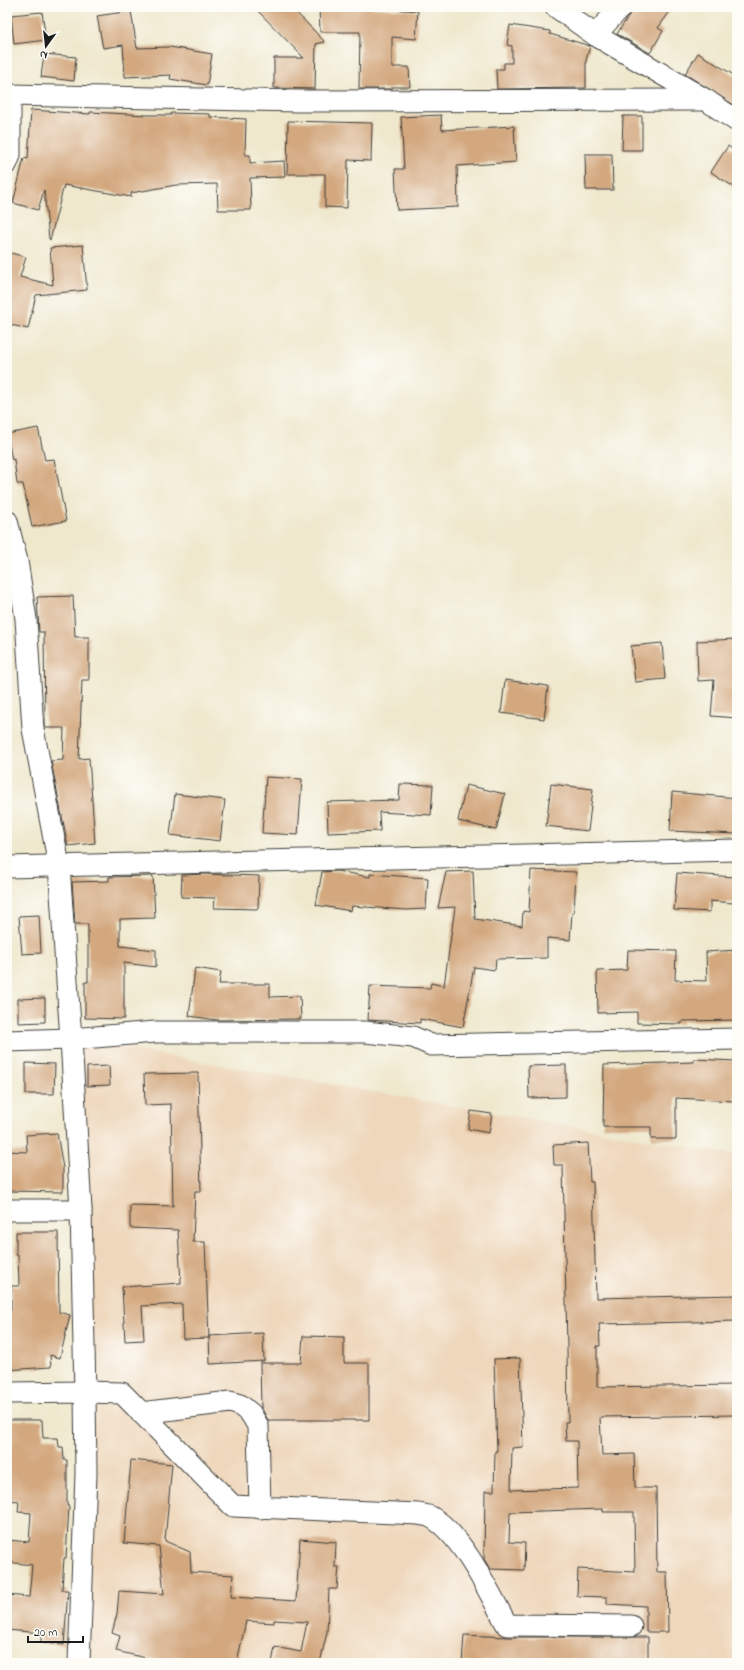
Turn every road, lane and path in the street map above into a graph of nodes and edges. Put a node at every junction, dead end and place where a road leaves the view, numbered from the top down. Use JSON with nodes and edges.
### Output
{"nodes":[{"id":1,"x":556,"y":7,"type":"edge"},
{"id":2,"x":621,"y":7,"type":"edge"},
{"id":3,"x":595,"y":35,"type":"junction"},
{"id":4,"x":8,"y":94,"type":"edge"},
{"id":5,"x":706,"y":100,"type":"junction"},
{"id":6,"x":737,"y":121,"type":"edge"},
{"id":7,"x":7,"y":162,"type":"edge"},
{"id":8,"x":7,"y":521,"type":"edge"},
{"id":9,"x":737,"y":850,"type":"edge"},
{"id":10,"x":58,"y":866,"type":"junction"},
{"id":11,"x":7,"y":867,"type":"edge"},
{"id":12,"x":71,"y":1039,"type":"junction"},
{"id":13,"x":737,"y":1039,"type":"edge"},
{"id":14,"x":7,"y":1041,"type":"edge"},
{"id":15,"x":7,"y":1210,"type":"edge"},
{"id":16,"x":81,"y":1210,"type":"junction"},
{"id":17,"x":85,"y":1392,"type":"junction"},
{"id":18,"x":7,"y":1393,"type":"edge"},
{"id":19,"x":141,"y":1413,"type":"junction"},
{"id":20,"x":260,"y":1508,"type":"junction"},
{"id":21,"x":631,"y":1626,"type":"dead end"},
{"id":22,"x":79,"y":1663,"type":"edge"}],
"edges":[{"from":1,"to":3,"type":"street"},
{"from":2,"to":3,"type":"street"},
{"from":3,"to":5,"type":"street"},
{"from":4,"to":5,"type":"street"},
{"from":4,"to":7,"type":"street"},
{"from":5,"to":6,"type":"street"},
{"from":8,"to":10,"type":"street"},
{"from":9,"to":10,"type":"street"},
{"from":10,"to":11,"type":"street"},
{"from":10,"to":12,"type":"street"},
{"from":12,"to":13,"type":"street"},
{"from":12,"to":14,"type":"street"},
{"from":12,"to":16,"type":"street"},
{"from":15,"to":16,"type":"street"},
{"from":16,"to":17,"type":"street"},
{"from":17,"to":18,"type":"street"},
{"from":17,"to":19,"type":"street"},
{"from":17,"to":22,"type":"street"},
{"from":19,"to":20,"type":"street"},
{"from":19,"to":20,"type":"street"},
{"from":20,"to":21,"type":"street"}]}
